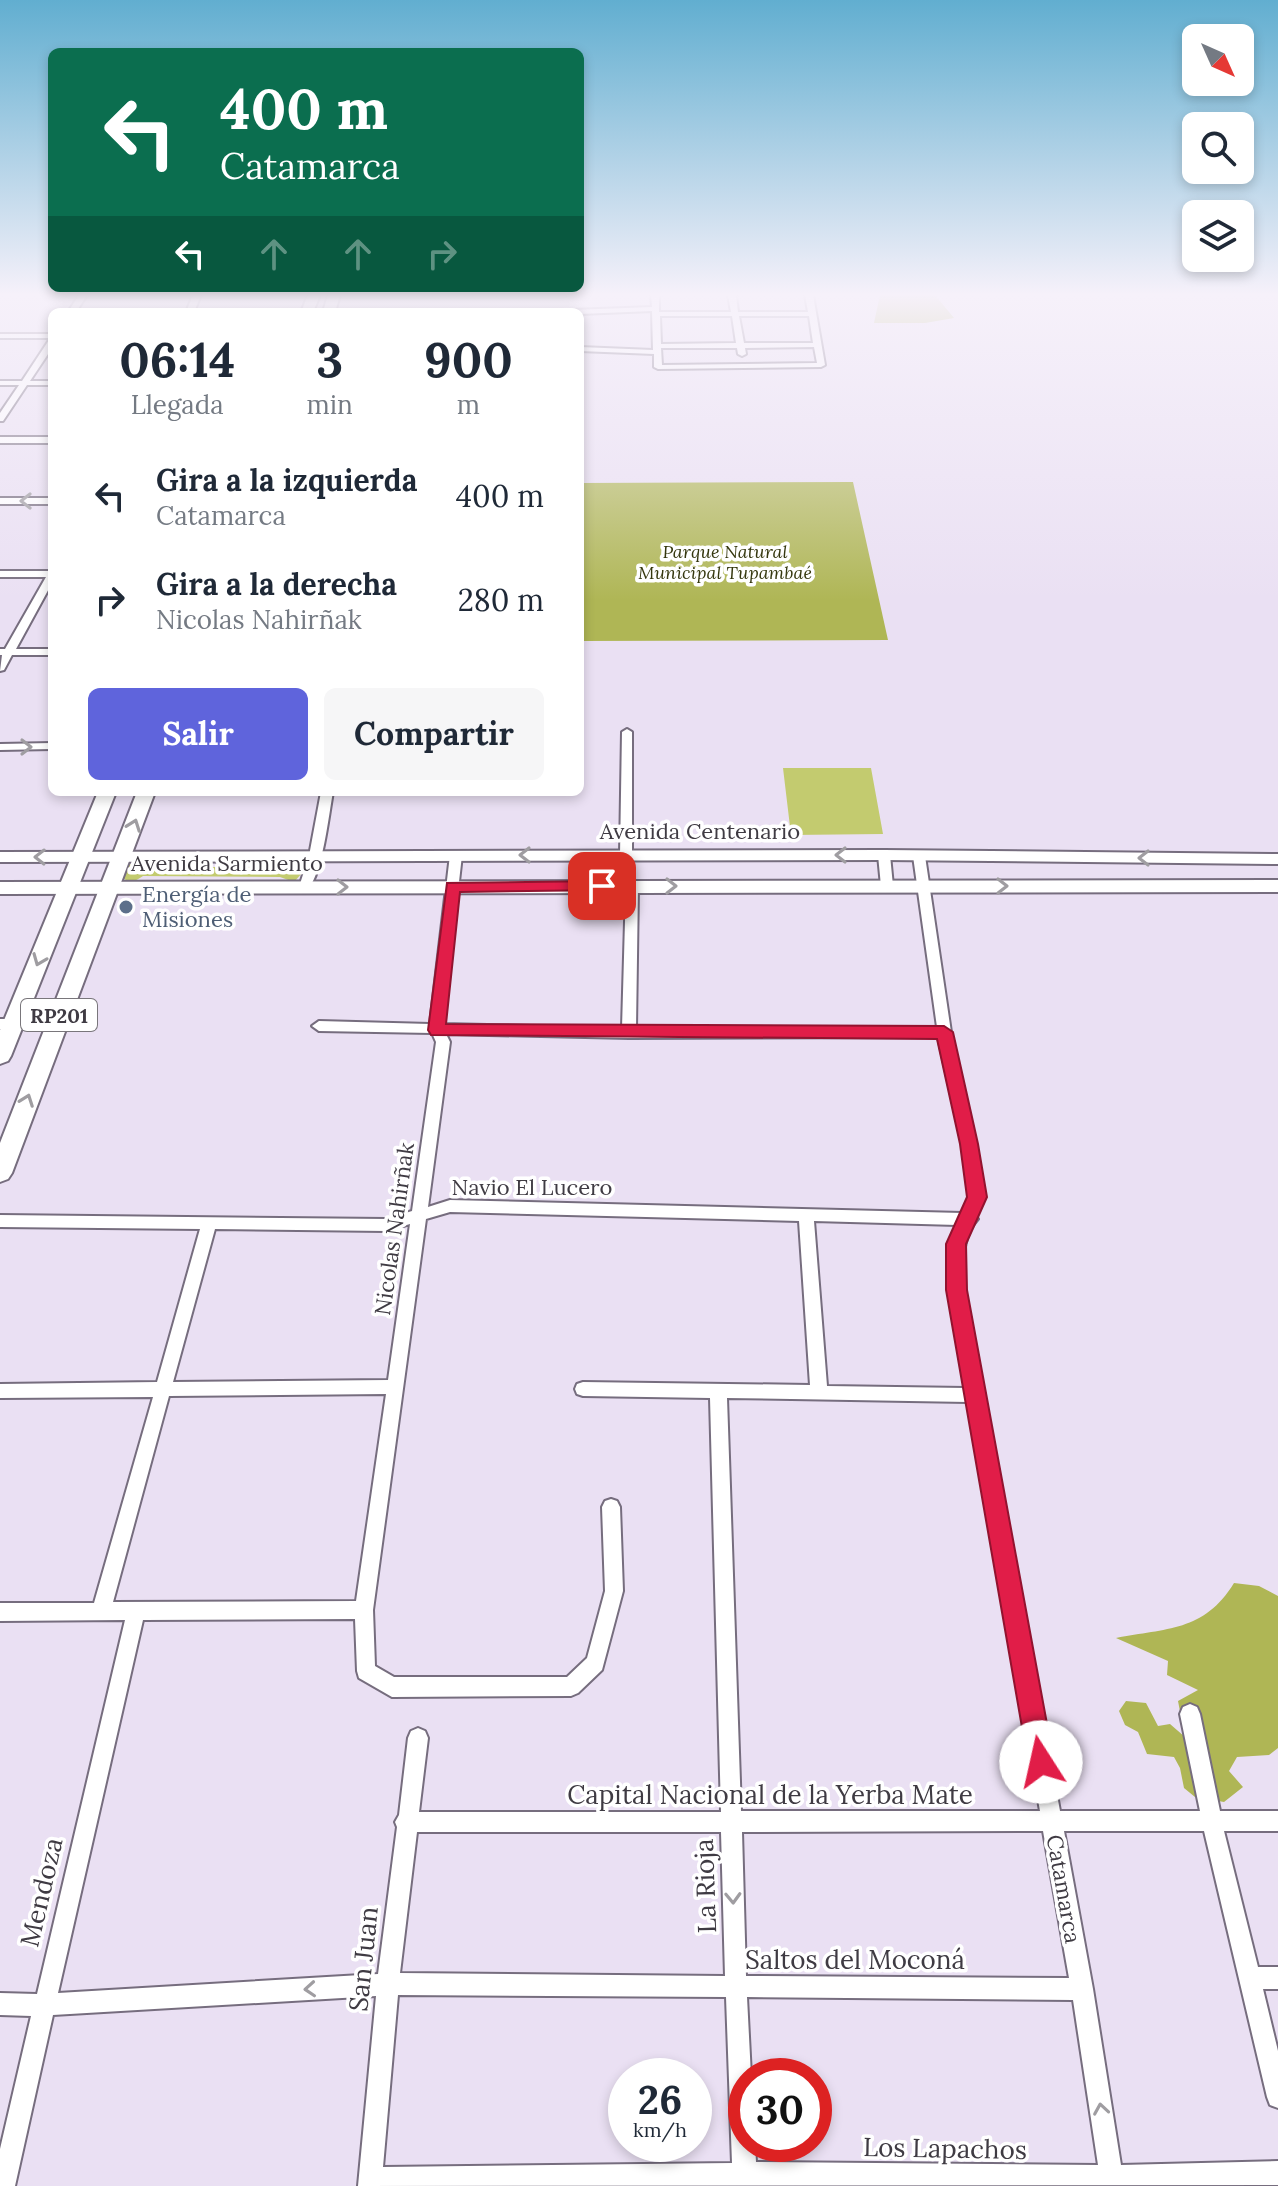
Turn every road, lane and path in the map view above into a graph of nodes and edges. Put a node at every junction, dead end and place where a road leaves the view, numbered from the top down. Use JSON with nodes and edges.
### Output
{"nodes":[{"id":1,"x":15,"y":397,"type":"edge"},
{"id":2,"x":0,"y":419,"type":"edge"},
{"id":3,"x":0,"y":440,"type":"edge"},
{"id":4,"x":48,"y":440,"type":"edge"},
{"id":5,"x":0,"y":501,"type":"edge"},
{"id":6,"x":48,"y":501,"type":"edge"},
{"id":7,"x":0,"y":574,"type":"edge"},
{"id":8,"x":48,"y":574,"type":"edge"},
{"id":9,"x":48,"y":580,"type":"edge"},
{"id":10,"x":4,"y":652,"type":"edge"},
{"id":11,"x":48,"y":652,"type":"edge"},
{"id":12,"x":0,"y":668,"type":"edge"},
{"id":13,"x":627,"y":732,"type":"dead end"},
{"id":14,"x":48,"y":746,"type":"edge"},
{"id":15,"x":0,"y":747,"type":"edge"},
{"id":16,"x":105,"y":796,"type":"edge"},
{"id":17,"x":145,"y":796,"type":"edge"},
{"id":18,"x":326,"y":796,"type":"edge"},
{"id":19,"x":456,"y":855,"type":"junction"},
{"id":20,"x":626,"y":855,"type":"junction"},
{"id":21,"x":884,"y":855,"type":"junction"},
{"id":22,"x":315,"y":856,"type":"junction"},
{"id":23,"x":919,"y":856,"type":"junction"},
{"id":24,"x":0,"y":857,"type":"edge"},
{"id":25,"x":80,"y":857,"type":"junction"},
{"id":26,"x":122,"y":858,"type":"junction"},
{"id":27,"x":1176,"y":858,"type":"junction"},
{"id":28,"x":1278,"y":859,"type":"edge"},
{"id":29,"x":632,"y":886,"type":"junction"},
{"id":30,"x":887,"y":886,"type":"junction"},
{"id":31,"x":924,"y":886,"type":"junction"},
{"id":32,"x":1187,"y":886,"type":"junction"},
{"id":33,"x":1278,"y":886,"type":"edge"},
{"id":34,"x":110,"y":887,"type":"junction"},
{"id":35,"x":305,"y":887,"type":"junction"},
{"id":36,"x":453,"y":887,"type":"junction"},
{"id":37,"x":0,"y":888,"type":"edge"},
{"id":38,"x":68,"y":888,"type":"junction"},
{"id":39,"x":7,"y":1024,"type":"edge"},
{"id":40,"x":55,"y":1024,"type":"junction"},
{"id":41,"x":319,"y":1026,"type":"dead end"},
{"id":42,"x":437,"y":1030,"type":"junction"},
{"id":43,"x":944,"y":1032,"type":"junction"},
{"id":44,"x":629,"y":1033,"type":"junction"},
{"id":45,"x":0,"y":1056,"type":"edge"},
{"id":46,"x":0,"y":1173,"type":"edge"},
{"id":47,"x":418,"y":1215,"type":"junction"},
{"id":48,"x":806,"y":1215,"type":"junction"},
{"id":49,"x":970,"y":1219,"type":"junction"},
{"id":50,"x":0,"y":1221,"type":"edge"},
{"id":51,"x":209,"y":1224,"type":"junction"},
{"id":52,"x":394,"y":1387,"type":"junction"},
{"id":53,"x":161,"y":1389,"type":"junction"},
{"id":54,"x":583,"y":1389,"type":"dead end"},
{"id":55,"x":0,"y":1391,"type":"edge"},
{"id":56,"x":718,"y":1391,"type":"junction"},
{"id":57,"x":819,"y":1393,"type":"junction"},
{"id":58,"x":975,"y":1395,"type":"junction"},
{"id":59,"x":611,"y":1507,"type":"dead end"},
{"id":60,"x":364,"y":1610,"type":"junction"},
{"id":61,"x":136,"y":1611,"type":"junction"},
{"id":62,"x":0,"y":1612,"type":"edge"},
{"id":63,"x":101,"y":1612,"type":"junction"},
{"id":64,"x":1190,"y":1714,"type":"dead end"},
{"id":65,"x":418,"y":1738,"type":"dead end"},
{"id":66,"x":731,"y":1820,"type":"junction"},
{"id":67,"x":1278,"y":1821,"type":"edge"},
{"id":68,"x":405,"y":1822,"type":"junction"},
{"id":69,"x":1212,"y":1822,"type":"junction"},
{"id":70,"x":1052,"y":1824,"type":"junction"},
{"id":71,"x":1251,"y":1978,"type":"junction"},
{"id":72,"x":1278,"y":1978,"type":"edge"},
{"id":73,"x":388,"y":1984,"type":"junction"},
{"id":74,"x":736,"y":1986,"type":"junction"},
{"id":75,"x":1082,"y":1989,"type":"junction"},
{"id":76,"x":0,"y":2004,"type":"edge"},
{"id":77,"x":43,"y":2005,"type":"junction"},
{"id":78,"x":1278,"y":2097,"type":"edge"},
{"id":79,"x":1278,"y":2173,"type":"edge"},
{"id":80,"x":745,"y":2180,"type":"edge"},
{"id":81,"x":370,"y":2182,"type":"edge"},
{"id":82,"x":1112,"y":2182,"type":"edge"},
{"id":83,"x":3,"y":2186,"type":"edge"}],
"edges":[{"from":1,"to":2,"type":"street"},
{"from":3,"to":4,"type":"street"},
{"from":6,"to":5,"type":"street","one_way":true},
{"from":7,"to":8,"type":"street"},
{"from":9,"to":10,"type":"street"},
{"from":10,"to":11,"type":"street"},
{"from":10,"to":12,"type":"street"},
{"from":13,"to":20,"type":"street"},
{"from":15,"to":14,"type":"street","one_way":true},
{"from":16,"to":25,"type":"main road","number":"RP201"},
{"from":26,"to":17,"type":"main road","number":"RP201","one_way":true},
{"from":18,"to":22,"type":"street"},
{"from":20,"to":19,"type":"main road","name":"Avenida Centenario","one_way":true},
{"from":19,"to":22,"type":"main road","name":"Avenida Centenario"},
{"from":19,"to":36,"type":"street","name":"Nicolas Nahirñak"},
{"from":21,"to":20,"type":"main road","name":"Avenida Centenario","one_way":true},
{"from":21,"to":23,"type":"main road","name":"Avenida Centenario"},
{"from":21,"to":30,"type":"street"},
{"from":22,"to":26,"type":"main road","name":"Avenida Centenario"},
{"from":22,"to":35,"type":"street"},
{"from":27,"to":23,"type":"main road","name":"Avenida Centenario","one_way":true},
{"from":23,"to":31,"type":"street","name":"Catamarca"},
{"from":25,"to":24,"type":"main road","name":"Avenida Sarmiento","one_way":true},
{"from":25,"to":26,"type":"main road","name":"Avenida Sarmiento"},
{"from":25,"to":38,"type":"main road","number":"RP201"},
{"from":26,"to":34,"type":"main road","number":"RP201"},
{"from":27,"to":28,"type":"main road","name":"Avenida Centenario"},
{"from":27,"to":32,"type":"main road"},
{"from":29,"to":30,"type":"main road","one_way":true},
{"from":29,"to":36,"type":"main road"},
{"from":29,"to":44,"type":"street"},
{"from":30,"to":31,"type":"main road"},
{"from":31,"to":32,"type":"main road","one_way":true},
{"from":31,"to":43,"type":"street","name":"Catamarca"},
{"from":32,"to":33,"type":"main road"},
{"from":34,"to":35,"type":"main road","name":"Avenida Sarmiento"},
{"from":34,"to":38,"type":"main road","name":"Avenida Sarmiento"},
{"from":34,"to":40,"type":"main road","number":"RP201"},
{"from":35,"to":36,"type":"main road","name":"Avenida Sarmiento","one_way":true},
{"from":36,"to":42,"type":"street","name":"Nicolas Nahirñak"},
{"from":37,"to":38,"type":"main road","name":"Avenida Sarmiento"},
{"from":38,"to":39,"type":"main road","number":"RP201","one_way":true},
{"from":39,"to":40,"type":"street"},
{"from":39,"to":45,"type":"main road","number":"RP201"},
{"from":46,"to":40,"type":"main road","number":"RP201","one_way":true},
{"from":41,"to":42,"type":"street"},
{"from":42,"to":44,"type":"street"},
{"from":42,"to":47,"type":"street","name":"Nicolas Nahirñak"},
{"from":43,"to":44,"type":"street"},
{"from":43,"to":49,"type":"street","name":"Catamarca"},
{"from":47,"to":48,"type":"street","name":"Navio El Lucero"},
{"from":47,"to":51,"type":"street","name":"Navio El Lucero"},
{"from":47,"to":52,"type":"street","name":"Nicolas Nahirñak"},
{"from":48,"to":49,"type":"street","name":"Navio El Lucero"},
{"from":48,"to":57,"type":"street"},
{"from":49,"to":58,"type":"street","name":"Catamarca"},
{"from":50,"to":51,"type":"street","name":"Navio El Lucero"},
{"from":51,"to":53,"type":"street"},
{"from":52,"to":53,"type":"street"},
{"from":52,"to":60,"type":"street","name":"Nicolas Nahirñak"},
{"from":53,"to":55,"type":"street"},
{"from":53,"to":63,"type":"street"},
{"from":54,"to":56,"type":"street"},
{"from":56,"to":57,"type":"street"},
{"from":56,"to":66,"type":"street","name":"La Rioja"},
{"from":57,"to":58,"type":"street"},
{"from":58,"to":70,"type":"street","name":"Catamarca"},
{"from":59,"to":60,"type":"street","name":"Nicolas Nahirñak"},
{"from":60,"to":61,"type":"street"},
{"from":61,"to":63,"type":"street"},
{"from":61,"to":77,"type":"street","name":"Mendoza"},
{"from":62,"to":63,"type":"street"},
{"from":64,"to":69,"type":"street"},
{"from":65,"to":68,"type":"street","name":"San Juan"},
{"from":66,"to":68,"type":"street","name":"Capital Nacional de la Yerba Mate"},
{"from":66,"to":70,"type":"street","name":"Capital Nacional de la Yerba Mate"},
{"from":66,"to":74,"type":"street","name":"La Rioja","one_way":true},
{"from":67,"to":69,"type":"street","name":"Capital Nacional de la Yerba Mate"},
{"from":68,"to":73,"type":"street","name":"San Juan"},
{"from":69,"to":70,"type":"street","name":"Capital Nacional de la Yerba Mate"},
{"from":69,"to":71,"type":"street"},
{"from":70,"to":75,"type":"street","name":"Catamarca"},
{"from":71,"to":72,"type":"street"},
{"from":71,"to":78,"type":"street"},
{"from":73,"to":74,"type":"street","name":"Saltos del Moconá"},
{"from":73,"to":77,"type":"street","name":"Saltos del Moconá","one_way":true},
{"from":73,"to":81,"type":"street","name":"San Juan"},
{"from":74,"to":75,"type":"street","name":"Saltos del Moconá"},
{"from":74,"to":80,"type":"street","name":"La Rioja"},
{"from":82,"to":75,"type":"street","name":"Catamarca","one_way":true},
{"from":76,"to":77,"type":"street","name":"Saltos del Moconá"},
{"from":77,"to":83,"type":"street","name":"Mendoza"},
{"from":79,"to":82,"type":"street","name":"Los Lapachos"},
{"from":80,"to":81,"type":"street","name":"Los Lapachos"},
{"from":80,"to":82,"type":"street","name":"Los Lapachos"}]}
